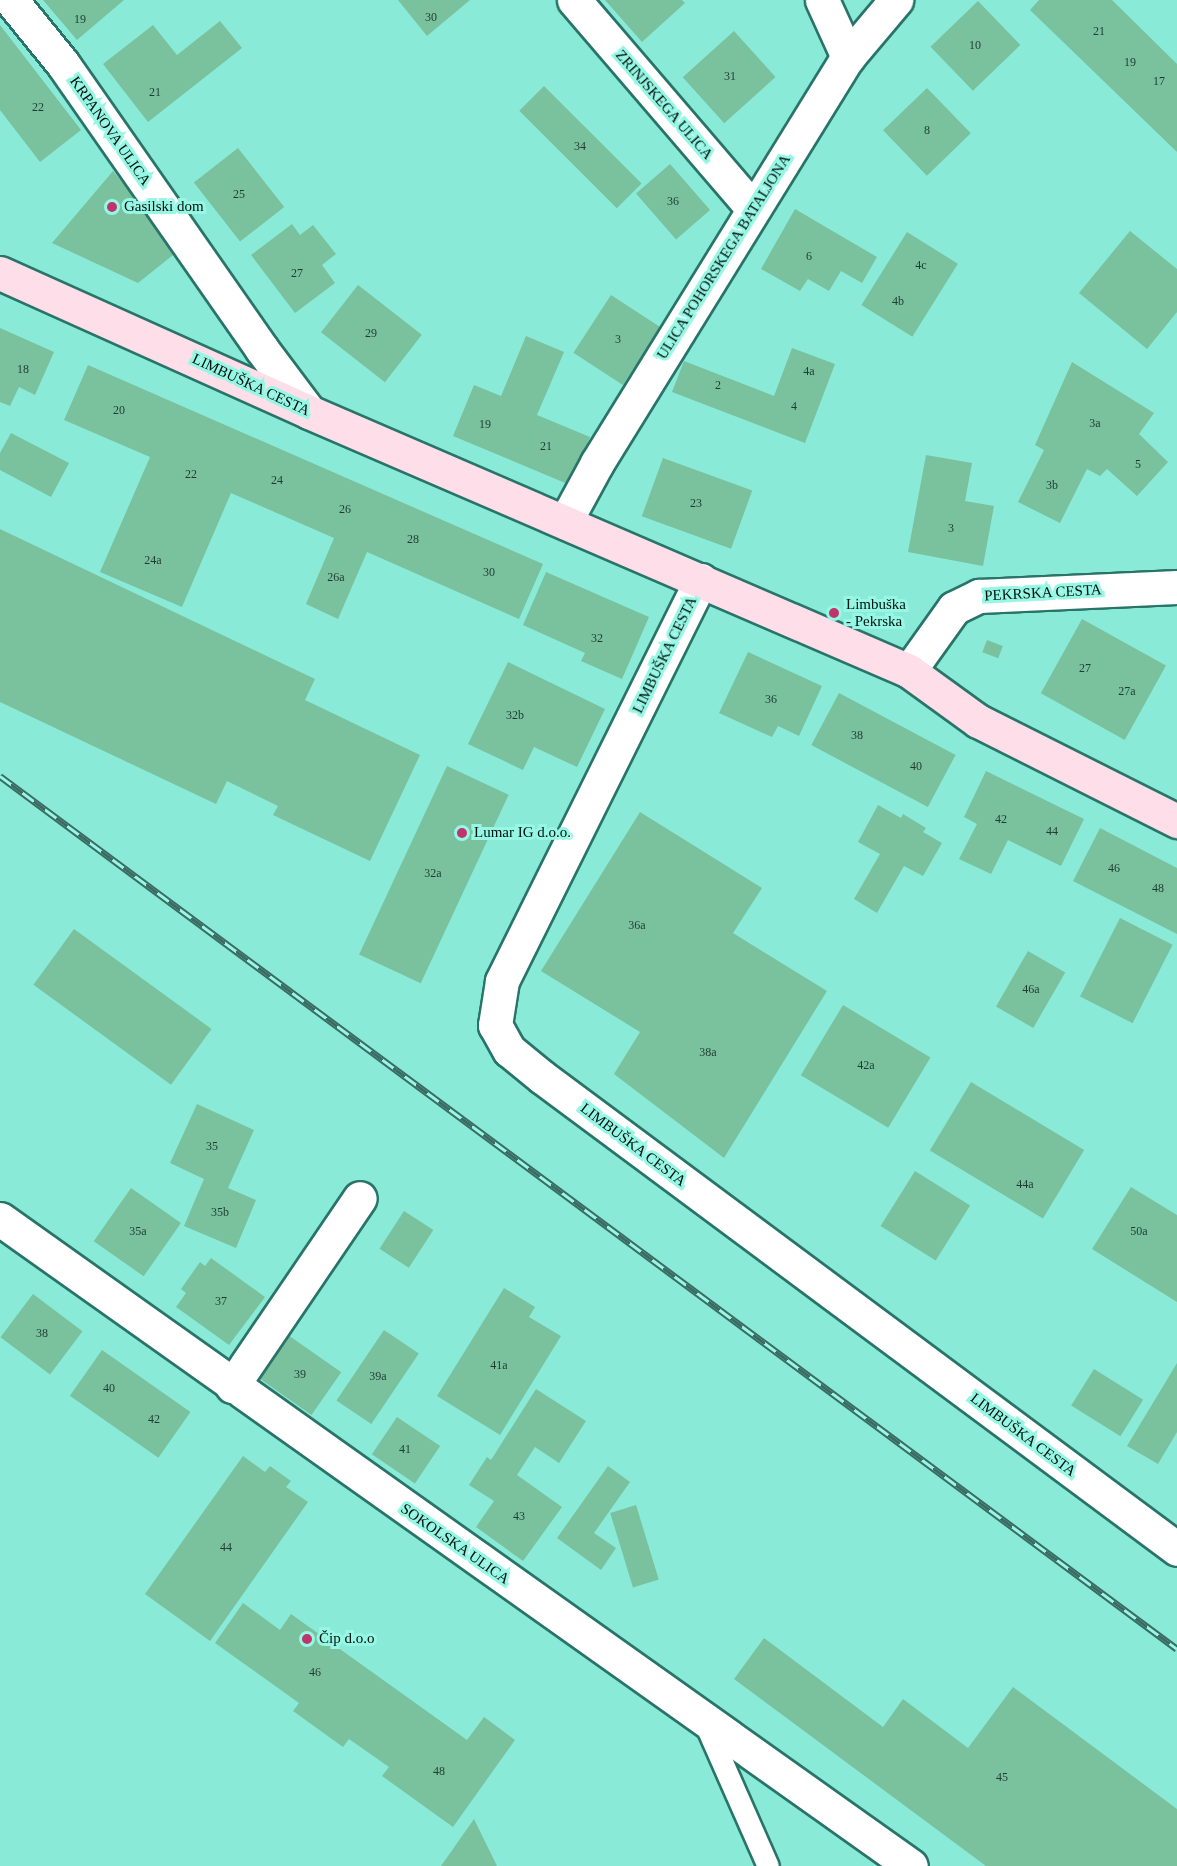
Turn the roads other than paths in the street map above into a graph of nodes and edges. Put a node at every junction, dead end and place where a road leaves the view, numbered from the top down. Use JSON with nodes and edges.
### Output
{"nodes":[{"id":1,"x":11,"y":0,"type":"edge"},
{"id":2,"x":574,"y":0,"type":"edge"},
{"id":3,"x":822,"y":0,"type":"edge"},
{"id":4,"x":896,"y":0,"type":"edge"},
{"id":5,"x":848,"y":57,"type":"junction"},
{"id":6,"x":753,"y":209,"type":"junction"},
{"id":7,"x":0,"y":273,"type":"edge"},
{"id":8,"x":309,"y":412,"type":"junction"},
{"id":9,"x":565,"y":522,"type":"junction"},
{"id":10,"x":701,"y":580,"type":"junction"},
{"id":11,"x":1177,"y":587,"type":"edge"},
{"id":12,"x":909,"y":670,"type":"junction"},
{"id":13,"x":1177,"y":821,"type":"edge"},
{"id":14,"x":360,"y":1198,"type":"dead end"},
{"id":15,"x":0,"y":1219,"type":"edge"},
{"id":16,"x":239,"y":1376,"type":"junction"},
{"id":17,"x":1177,"y":1550,"type":"edge"},
{"id":18,"x":702,"y":1718,"type":"junction"},
{"id":19,"x":768,"y":1866,"type":"edge"},
{"id":20,"x":911,"y":1866,"type":"edge"}],
"edges":[{"from":1,"to":8,"type":"street","name":"KRPANOVA ULICA"},
{"from":2,"to":6,"type":"street","name":"ZRINJSKEGA ULICA"},
{"from":3,"to":5,"type":"street"},
{"from":4,"to":5,"type":"street","name":"ULICA POHORSKEGA BATALJONA"},
{"from":5,"to":6,"type":"street","name":"ULICA POHORSKEGA BATALJONA"},
{"from":6,"to":9,"type":"street","name":"ULICA POHORSKEGA BATALJONA"},
{"from":7,"to":8,"type":"main road","name":"LIMBUŠKA CESTA"},
{"from":8,"to":9,"type":"main road","name":"LIMBUŠKA CESTA"},
{"from":9,"to":10,"type":"main road","name":"LIMBUŠKA CESTA"},
{"from":10,"to":12,"type":"main road","name":"LIMBUŠKA CESTA"},
{"from":10,"to":17,"type":"street","name":"LIMBUŠKA CESTA"},
{"from":11,"to":12,"type":"street","name":"PEKRSKA CESTA"},
{"from":12,"to":13,"type":"main road","name":"LIMBUŠKA CESTA"},
{"from":14,"to":16,"type":"street"},
{"from":15,"to":16,"type":"street","name":"SOKOLSKA ULICA"},
{"from":16,"to":18,"type":"street","name":"SOKOLSKA ULICA"},
{"from":18,"to":19,"type":"lane"},
{"from":18,"to":20,"type":"street","name":"SOKOLSKA ULICA"}]}
